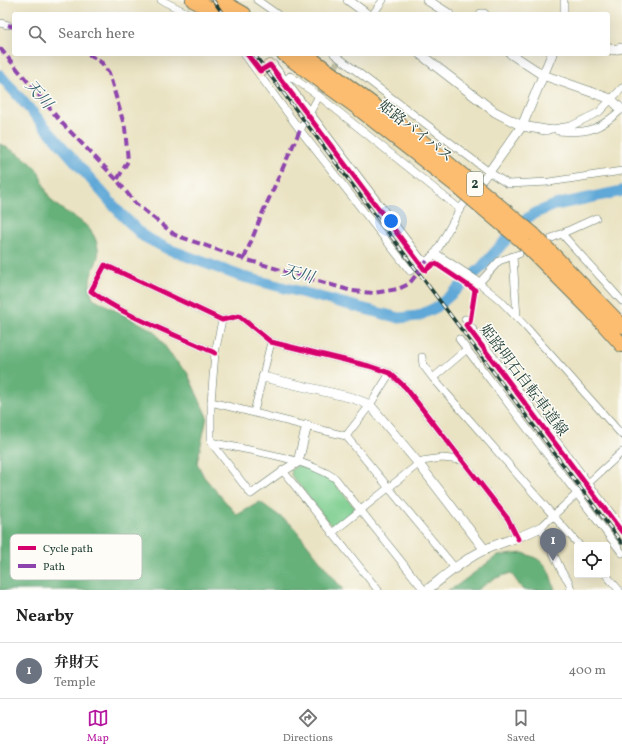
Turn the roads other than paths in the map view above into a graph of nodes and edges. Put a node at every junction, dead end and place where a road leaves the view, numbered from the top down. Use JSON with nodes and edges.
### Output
{"nodes":[{"id":1,"x":161,"y":0,"type":"edge"},
{"id":2,"x":192,"y":0,"type":"edge"},
{"id":3,"x":219,"y":0,"type":"edge"},
{"id":4,"x":257,"y":0,"type":"edge"},
{"id":5,"x":348,"y":0,"type":"edge"},
{"id":6,"x":384,"y":0,"type":"edge"},
{"id":7,"x":427,"y":0,"type":"edge"},
{"id":8,"x":564,"y":0,"type":"edge"},
{"id":9,"x":185,"y":12,"type":"edge"},
{"id":10,"x":215,"y":12,"type":"edge"},
{"id":11,"x":240,"y":12,"type":"edge"},
{"id":12,"x":274,"y":12,"type":"edge"},
{"id":13,"x":364,"y":12,"type":"edge"},
{"id":14,"x":375,"y":12,"type":"edge"},
{"id":15,"x":445,"y":12,"type":"edge"},
{"id":16,"x":564,"y":12,"type":"edge"},
{"id":17,"x":0,"y":23,"type":"edge"},
{"id":18,"x":8,"y":25,"type":"dead end"},
{"id":19,"x":622,"y":48,"type":"edge"},
{"id":20,"x":610,"y":49,"type":"edge"},
{"id":21,"x":245,"y":56,"type":"edge"},
{"id":22,"x":287,"y":56,"type":"edge"},
{"id":23,"x":307,"y":56,"type":"edge"},
{"id":24,"x":340,"y":56,"type":"edge"},
{"id":25,"x":423,"y":56,"type":"edge"},
{"id":26,"x":513,"y":56,"type":"edge"},
{"id":27,"x":551,"y":56,"type":"edge"},
{"id":28,"x":270,"y":65,"type":"joint"},
{"id":29,"x":260,"y":71,"type":"dead end"},
{"id":30,"x":543,"y":75,"type":"junction"},
{"id":31,"x":286,"y":81,"type":"junction"},
{"id":32,"x":622,"y":88,"type":"edge"},
{"id":33,"x":319,"y":96,"type":"junction"},
{"id":34,"x":611,"y":99,"type":"junction"},
{"id":35,"x":622,"y":109,"type":"edge"},
{"id":36,"x":310,"y":113,"type":"junction"},
{"id":37,"x":522,"y":126,"type":"junction"},
{"id":38,"x":300,"y":130,"type":"junction"},
{"id":39,"x":546,"y":130,"type":"junction"},
{"id":40,"x":410,"y":141,"type":"junction"},
{"id":41,"x":489,"y":172,"type":"junction"},
{"id":42,"x":622,"y":172,"type":"edge"},
{"id":43,"x":460,"y":210,"type":"junction"},
{"id":44,"x":596,"y":218,"type":"dead end"},
{"id":45,"x":562,"y":234,"type":"junction"},
{"id":46,"x":552,"y":238,"type":"dead end"},
{"id":47,"x":522,"y":247,"type":"junction"},
{"id":48,"x":437,"y":255,"type":"junction"},
{"id":49,"x":424,"y":260,"type":"junction"},
{"id":50,"x":477,"y":282,"type":"junction"},
{"id":51,"x":622,"y":301,"type":"edge"},
{"id":52,"x":517,"y":318,"type":"junction"},
{"id":53,"x":465,"y":319,"type":"dead end"},
{"id":54,"x":222,"y":320,"type":"junction"},
{"id":55,"x":622,"y":326,"type":"edge"},
{"id":56,"x":459,"y":339,"type":"dead end"},
{"id":57,"x":272,"y":342,"type":"junction"},
{"id":58,"x":622,"y":345,"type":"edge"},
{"id":59,"x":467,"y":349,"type":"junction"},
{"id":60,"x":215,"y":353,"type":"junction"},
{"id":61,"x":422,"y":357,"type":"dead end"},
{"id":62,"x":390,"y":373,"type":"junction"},
{"id":63,"x":263,"y":377,"type":"junction"},
{"id":64,"x":433,"y":378,"type":"junction"},
{"id":65,"x":211,"y":402,"type":"junction"},
{"id":66,"x":370,"y":405,"type":"junction"},
{"id":67,"x":254,"y":412,"type":"junction"},
{"id":68,"x":307,"y":425,"type":"junction"},
{"id":69,"x":622,"y":435,"type":"edge"},
{"id":70,"x":346,"y":436,"type":"junction"},
{"id":71,"x":211,"y":442,"type":"junction"},
{"id":72,"x":622,"y":452,"type":"edge"},
{"id":73,"x":461,"y":460,"type":"junction"},
{"id":74,"x":298,"y":462,"type":"junction"},
{"id":75,"x":419,"y":464,"type":"junction"},
{"id":76,"x":282,"y":472,"type":"junction"},
{"id":77,"x":589,"y":484,"type":"junction"},
{"id":78,"x":391,"y":488,"type":"junction"},
{"id":79,"x":577,"y":494,"type":"junction"},
{"id":80,"x":361,"y":511,"type":"junction"},
{"id":81,"x":553,"y":516,"type":"junction"},
{"id":82,"x":541,"y":527,"type":"junction"},
{"id":83,"x":622,"y":528,"type":"edge"},
{"id":84,"x":332,"y":533,"type":"junction"},
{"id":85,"x":518,"y":539,"type":"junction"},
{"id":86,"x":576,"y":542,"type":"edge"},
{"id":87,"x":485,"y":550,"type":"junction"},
{"id":88,"x":622,"y":553,"type":"edge"},
{"id":89,"x":456,"y":568,"type":"junction"},
{"id":90,"x":609,"y":578,"type":"edge"},
{"id":91,"x":378,"y":590,"type":"edge"},
{"id":92,"x":424,"y":590,"type":"edge"},
{"id":93,"x":427,"y":590,"type":"edge"},
{"id":94,"x":571,"y":590,"type":"edge"},
{"id":95,"x":619,"y":590,"type":"edge"}],
"edges":[{"from":1,"to":9,"type":"street"},
{"from":2,"to":10,"type":"highway"},
{"from":3,"to":11,"type":"highway"},
{"from":4,"to":12,"type":"street"},
{"from":5,"to":13,"type":"street"},
{"from":6,"to":14,"type":"street"},
{"from":7,"to":15,"type":"street"},
{"from":8,"to":16,"type":"street"},
{"from":17,"to":18,"type":"street"},
{"from":19,"to":20,"type":"street"},
{"from":21,"to":38,"type":"street"},
{"from":22,"to":40,"type":"highway","name":"姫路バイパス","number":"2"},
{"from":23,"to":40,"type":"highway","name":"姫路バイパス","number":"2"},
{"from":24,"to":41,"type":"street"},
{"from":25,"to":37,"type":"street"},
{"from":26,"to":30,"type":"street"},
{"from":27,"to":30,"type":"street"},
{"from":28,"to":29,"type":"main road"},
{"from":28,"to":31,"type":"street"},
{"from":30,"to":34,"type":"street"},
{"from":30,"to":37,"type":"street"},
{"from":31,"to":33,"type":"street"},
{"from":31,"to":36,"type":"street"},
{"from":32,"to":34,"type":"street"},
{"from":33,"to":36,"type":"street"},
{"from":33,"to":43,"type":"street"},
{"from":34,"to":35,"type":"street"},
{"from":34,"to":39,"type":"street"},
{"from":35,"to":39,"type":"street"},
{"from":36,"to":38,"type":"street"},
{"from":36,"to":49,"type":"street"},
{"from":37,"to":39,"type":"street"},
{"from":37,"to":41,"type":"street"},
{"from":38,"to":49,"type":"street"},
{"from":40,"to":47,"type":"highway","name":"姫路バイパス","number":"2","bridge":true},
{"from":41,"to":42,"type":"street"},
{"from":41,"to":43,"type":"street"},
{"from":43,"to":48,"type":"street"},
{"from":44,"to":45,"type":"street"},
{"from":45,"to":46,"type":"street"},
{"from":45,"to":51,"type":"street"},
{"from":47,"to":50,"type":"street"},
{"from":47,"to":52,"type":"street"},
{"from":47,"to":55,"type":"highway","name":"姫路バイパス","number":"2"},
{"from":47,"to":58,"type":"highway","name":"姫路バイパス","number":"2"},
{"from":48,"to":49,"type":"street"},
{"from":48,"to":50,"type":"street"},
{"from":50,"to":52,"type":"street"},
{"from":52,"to":69,"type":"street"},
{"from":53,"to":77,"type":"street"},
{"from":54,"to":57,"type":"street"},
{"from":54,"to":60,"type":"street"},
{"from":54,"to":60,"type":"street"},
{"from":56,"to":59,"type":"street"},
{"from":57,"to":62,"type":"street"},
{"from":57,"to":63,"type":"street"},
{"from":59,"to":64,"type":"street"},
{"from":59,"to":79,"type":"street"},
{"from":60,"to":65,"type":"street"},
{"from":61,"to":64,"type":"street"},
{"from":62,"to":66,"type":"street"},
{"from":62,"to":73,"type":"street"},
{"from":63,"to":66,"type":"street"},
{"from":63,"to":67,"type":"street"},
{"from":64,"to":81,"type":"street"},
{"from":65,"to":67,"type":"street"},
{"from":65,"to":71,"type":"street"},
{"from":66,"to":70,"type":"street"},
{"from":66,"to":75,"type":"street"},
{"from":67,"to":68,"type":"street"},
{"from":68,"to":70,"type":"street"},
{"from":68,"to":74,"type":"street"},
{"from":70,"to":78,"type":"street"},
{"from":71,"to":74,"type":"street"},
{"from":71,"to":76,"type":"street"},
{"from":72,"to":77,"type":"street"},
{"from":73,"to":75,"type":"street"},
{"from":73,"to":85,"type":"street"},
{"from":74,"to":76,"type":"street"},
{"from":74,"to":80,"type":"street"},
{"from":75,"to":78,"type":"street"},
{"from":75,"to":87,"type":"street"},
{"from":76,"to":84,"type":"street"},
{"from":77,"to":79,"type":"street"},
{"from":77,"to":83,"type":"street"},
{"from":78,"to":80,"type":"street"},
{"from":78,"to":89,"type":"street"},
{"from":79,"to":81,"type":"street"},
{"from":79,"to":88,"type":"street"},
{"from":80,"to":84,"type":"street"},
{"from":80,"to":92,"type":"street"},
{"from":81,"to":82,"type":"street"},
{"from":81,"to":86,"type":"street"},
{"from":82,"to":85,"type":"street"},
{"from":82,"to":94,"type":"street"},
{"from":84,"to":91,"type":"street"},
{"from":85,"to":87,"type":"street"},
{"from":87,"to":89,"type":"street"},
{"from":89,"to":93,"type":"street"},
{"from":90,"to":95,"type":"street"}]}
